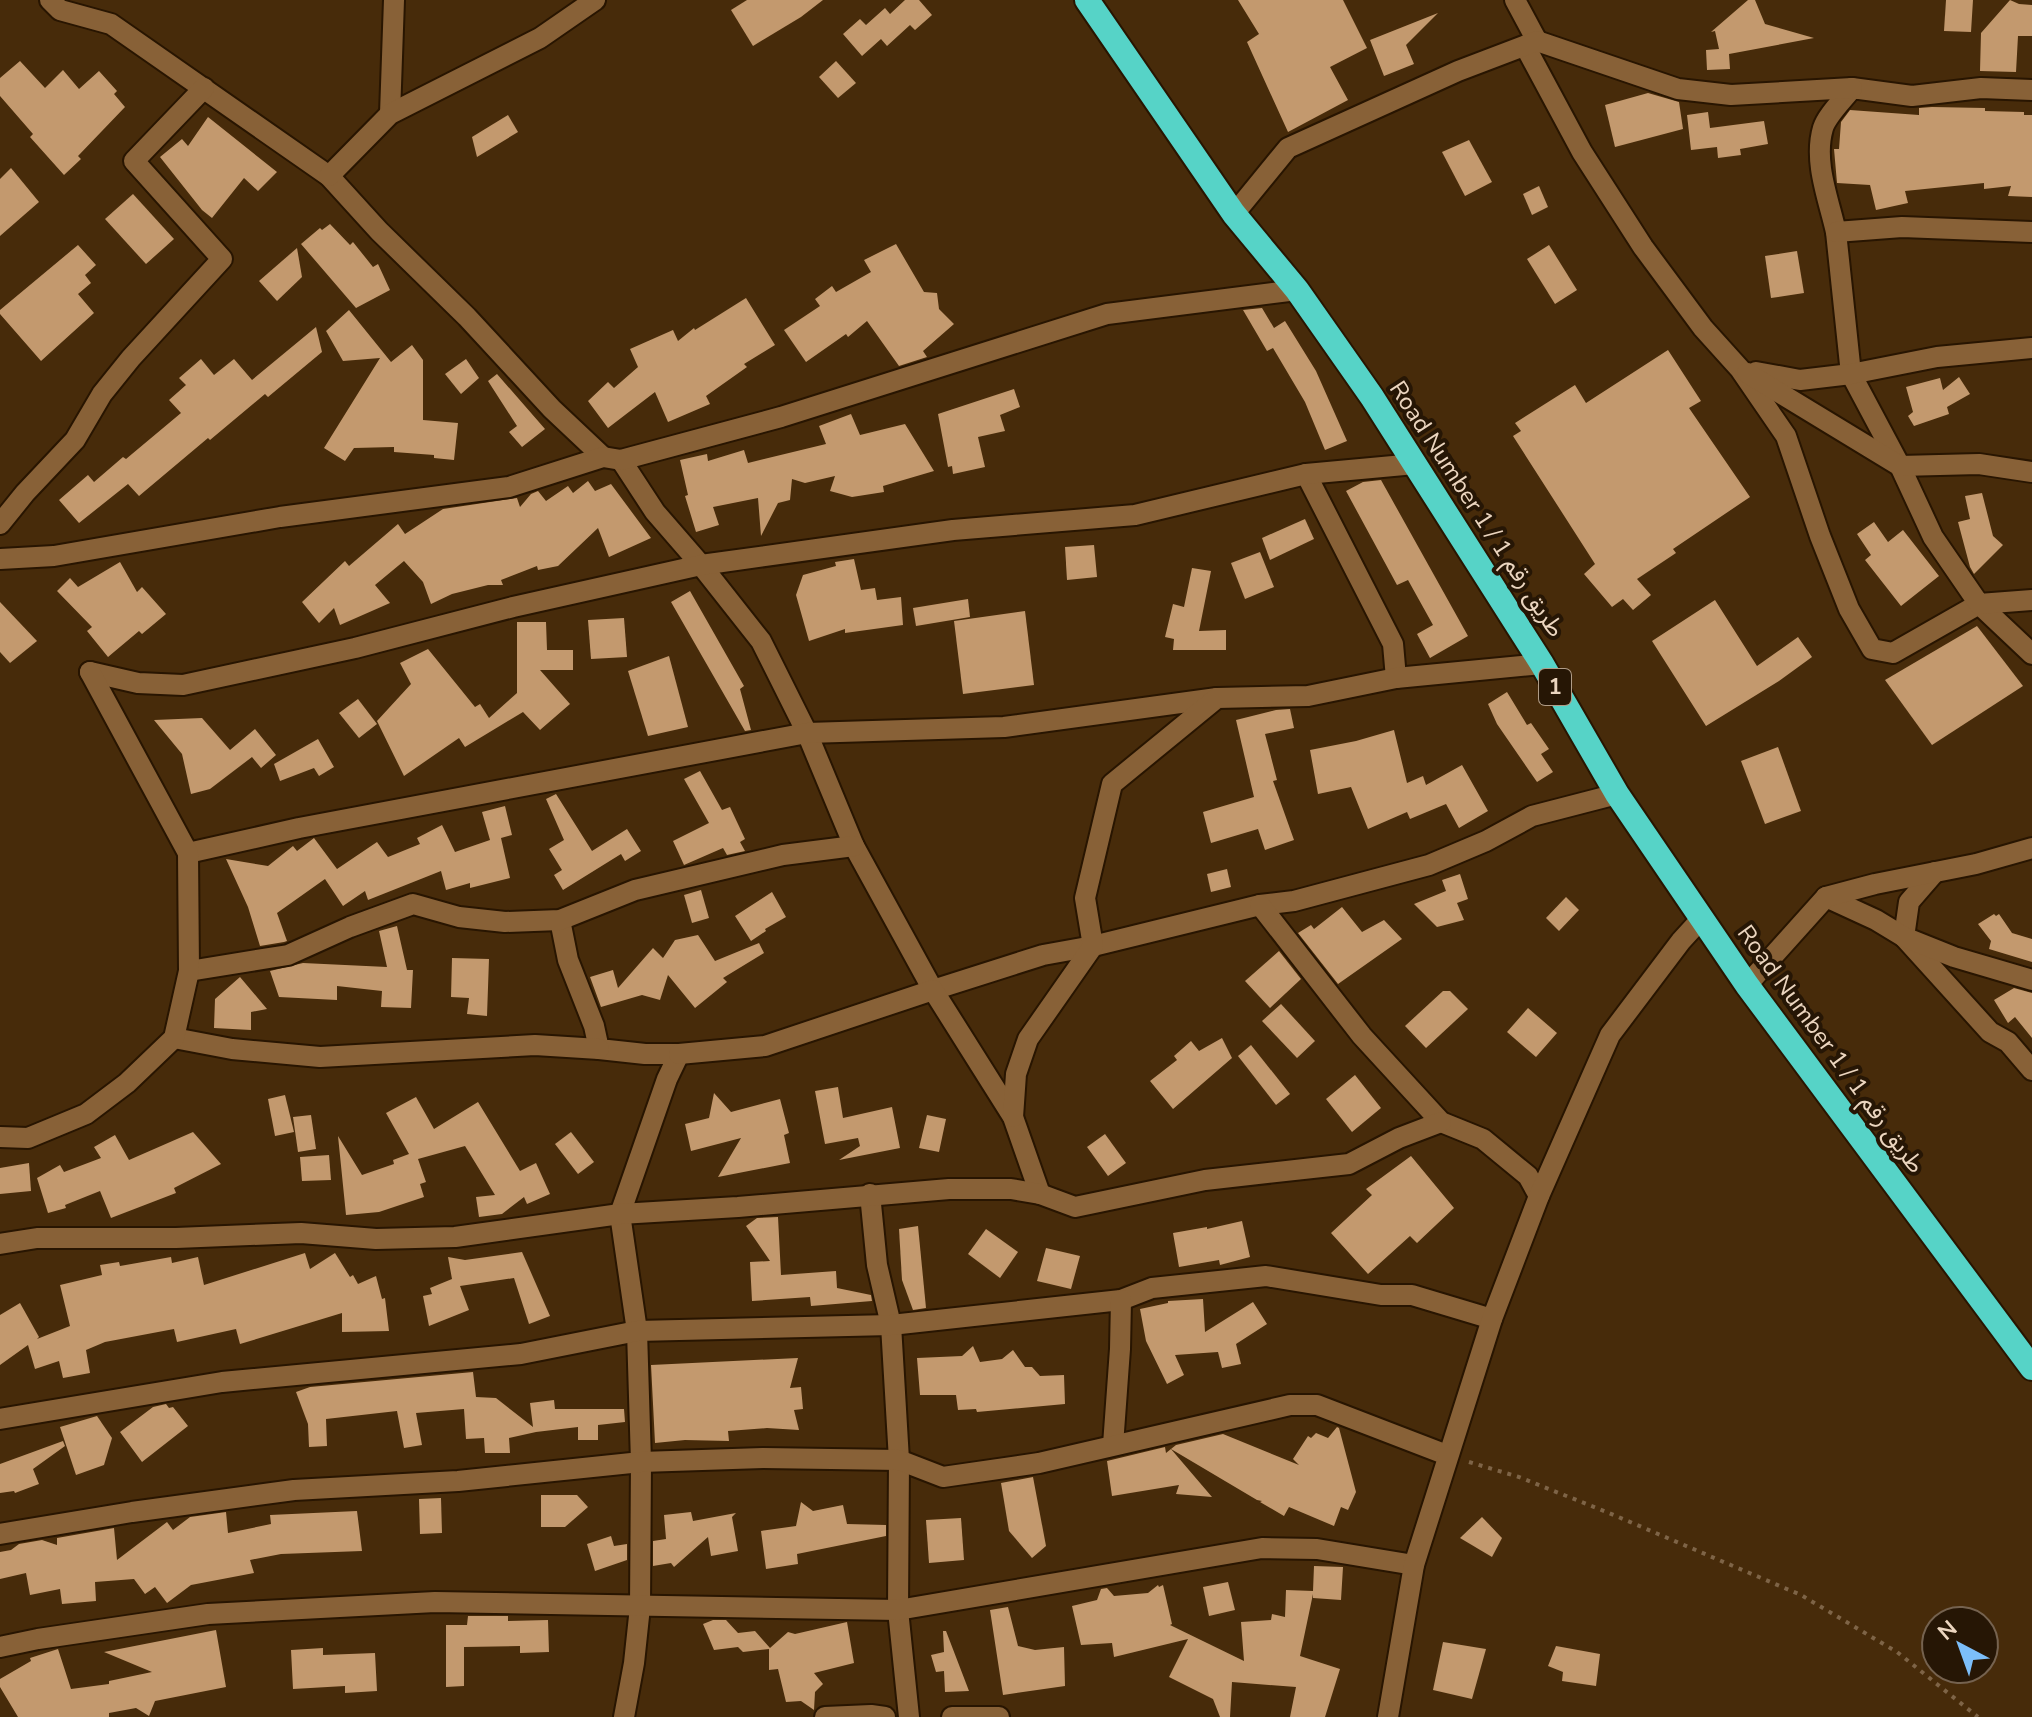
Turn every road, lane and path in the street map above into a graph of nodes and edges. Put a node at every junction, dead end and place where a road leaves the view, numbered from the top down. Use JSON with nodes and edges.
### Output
{"nodes":[{"id":1,"x":50,"y":0,"type":"edge"},
{"id":2,"x":394,"y":0,"type":"edge"},
{"id":3,"x":595,"y":0,"type":"edge"},
{"id":4,"x":1087,"y":0,"type":"edge"},
{"id":5,"x":1515,"y":0,"type":"edge"},
{"id":6,"x":1531,"y":44,"type":"junction"},
{"id":7,"x":204,"y":88,"type":"junction"},
{"id":8,"x":1852,"y":88,"type":"junction"},
{"id":9,"x":2032,"y":90,"type":"edge"},
{"id":10,"x":390,"y":114,"type":"junction"},
{"id":11,"x":329,"y":176,"type":"junction"},
{"id":12,"x":1234,"y":214,"type":"junction"},
{"id":13,"x":1836,"y":232,"type":"junction"},
{"id":14,"x":2032,"y":232,"type":"edge"},
{"id":15,"x":1297,"y":290,"type":"junction"},
{"id":16,"x":2032,"y":348,"type":"edge"},
{"id":17,"x":1740,"y":369,"type":"junction"},
{"id":18,"x":1851,"y":374,"type":"junction"},
{"id":19,"x":612,"y":458,"type":"junction"},
{"id":20,"x":1415,"y":464,"type":"junction"},
{"id":21,"x":1900,"y":466,"type":"junction"},
{"id":22,"x":2032,"y":472,"type":"edge"},
{"id":23,"x":1306,"y":474,"type":"junction"},
{"id":24,"x":0,"y":524,"type":"edge"},
{"id":25,"x":0,"y":559,"type":"edge"},
{"id":26,"x":701,"y":565,"type":"junction"},
{"id":27,"x":2032,"y":600,"type":"edge"},
{"id":28,"x":1979,"y":604,"type":"junction"},
{"id":29,"x":2028,"y":645,"type":"edge"},
{"id":30,"x":1542,"y":664,"type":"junction"},
{"id":31,"x":1396,"y":678,"type":"junction"},
{"id":32,"x":1217,"y":698,"type":"junction"},
{"id":33,"x":807,"y":733,"type":"junction"},
{"id":34,"x":1617,"y":794,"type":"junction"},
{"id":35,"x":854,"y":846,"type":"junction"},
{"id":36,"x":2032,"y":848,"type":"edge"},
{"id":37,"x":188,"y":853,"type":"junction"},
{"id":38,"x":1935,"y":872,"type":"junction"},
{"id":39,"x":1826,"y":897,"type":"junction"},
{"id":40,"x":1260,"y":905,"type":"junction"},
{"id":41,"x":1702,"y":918,"type":"junction"},
{"id":42,"x":560,"y":920,"type":"junction"},
{"id":43,"x":1904,"y":937,"type":"junction"},
{"id":44,"x":1093,"y":946,"type":"junction"},
{"id":45,"x":189,"y":971,"type":"junction"},
{"id":46,"x":2032,"y":980,"type":"edge"},
{"id":47,"x":1747,"y":985,"type":"junction"},
{"id":48,"x":933,"y":990,"type":"junction"},
{"id":49,"x":174,"y":1038,"type":"junction"},
{"id":50,"x":599,"y":1049,"type":"junction"},
{"id":51,"x":679,"y":1054,"type":"junction"},
{"id":52,"x":2032,"y":1070,"type":"edge"},
{"id":53,"x":1013,"y":1117,"type":"junction"},
{"id":54,"x":1441,"y":1122,"type":"junction"},
{"id":55,"x":0,"y":1137,"type":"edge"},
{"id":56,"x":870,"y":1194,"type":"junction"},
{"id":57,"x":1040,"y":1194,"type":"junction"},
{"id":58,"x":1539,"y":1196,"type":"junction"},
{"id":59,"x":620,"y":1214,"type":"junction"},
{"id":60,"x":0,"y":1244,"type":"edge"},
{"id":61,"x":1121,"y":1300,"type":"junction"},
{"id":62,"x":1492,"y":1319,"type":"junction"},
{"id":63,"x":891,"y":1325,"type":"junction"},
{"id":64,"x":637,"y":1331,"type":"junction"},
{"id":65,"x":2032,"y":1368,"type":"edge"},
{"id":66,"x":0,"y":1419,"type":"edge"},
{"id":67,"x":1113,"y":1445,"type":"junction"},
{"id":68,"x":1447,"y":1455,"type":"junction"},
{"id":69,"x":899,"y":1460,"type":"junction"},
{"id":70,"x":641,"y":1462,"type":"junction"},
{"id":71,"x":0,"y":1534,"type":"edge"},
{"id":72,"x":1414,"y":1565,"type":"junction"},
{"id":73,"x":640,"y":1607,"type":"junction"},
{"id":74,"x":898,"y":1610,"type":"junction"},
{"id":75,"x":0,"y":1647,"type":"edge"},
{"id":76,"x":624,"y":1717,"type":"edge"},
{"id":77,"x":825,"y":1717,"type":"edge"},
{"id":78,"x":885,"y":1717,"type":"edge"},
{"id":79,"x":909,"y":1717,"type":"edge"},
{"id":80,"x":952,"y":1717,"type":"edge"},
{"id":81,"x":999,"y":1717,"type":"edge"},
{"id":82,"x":1388,"y":1717,"type":"edge"},
{"id":83,"x":1978,"y":1717,"type":"edge"}],
"edges":[{"from":1,"to":7,"type":"street"},
{"from":2,"to":10,"type":"street"},
{"from":3,"to":10,"type":"street"},
{"from":4,"to":12,"type":"highway","name":"Road Number 1 / طريق رقم 1","number":"1"},
{"from":5,"to":6,"type":"street"},
{"from":6,"to":8,"type":"street"},
{"from":6,"to":12,"type":"street"},
{"from":6,"to":17,"type":"street"},
{"from":7,"to":11,"type":"street"},
{"from":7,"to":24,"type":"street"},
{"from":8,"to":9,"type":"street"},
{"from":8,"to":13,"type":"street"},
{"from":10,"to":11,"type":"street"},
{"from":11,"to":19,"type":"street"},
{"from":12,"to":15,"type":"highway","name":"Road Number 1 / طريق رقم 1","number":"1"},
{"from":13,"to":14,"type":"street"},
{"from":13,"to":18,"type":"street"},
{"from":15,"to":19,"type":"street"},
{"from":15,"to":20,"type":"highway","name":"Road Number 1 / طريق رقم 1","number":"1"},
{"from":16,"to":18,"type":"street"},
{"from":17,"to":18,"type":"street"},
{"from":17,"to":21,"type":"street"},
{"from":17,"to":28,"type":"street"},
{"from":18,"to":21,"type":"street"},
{"from":19,"to":25,"type":"street"},
{"from":19,"to":26,"type":"street"},
{"from":20,"to":23,"type":"street"},
{"from":20,"to":30,"type":"highway","name":"Road Number 1 / طريق رقم 1","number":"1"},
{"from":21,"to":22,"type":"street"},
{"from":21,"to":28,"type":"street"},
{"from":23,"to":26,"type":"street"},
{"from":23,"to":31,"type":"street"},
{"from":26,"to":33,"type":"street"},
{"from":26,"to":37,"type":"street"},
{"from":27,"to":28,"type":"street"},
{"from":28,"to":29,"type":"street"},
{"from":30,"to":31,"type":"street"},
{"from":30,"to":34,"type":"highway","name":"Road Number 1 / طريق رقم 1","number":"1"},
{"from":31,"to":32,"type":"street"},
{"from":32,"to":33,"type":"street"},
{"from":32,"to":44,"type":"street"},
{"from":33,"to":35,"type":"street"},
{"from":33,"to":37,"type":"street"},
{"from":34,"to":40,"type":"street"},
{"from":34,"to":41,"type":"highway","name":"Road Number 1 / طريق رقم 1","number":"1"},
{"from":35,"to":42,"type":"street"},
{"from":35,"to":48,"type":"street"},
{"from":36,"to":38,"type":"street"},
{"from":37,"to":45,"type":"street"},
{"from":38,"to":39,"type":"street"},
{"from":38,"to":43,"type":"street"},
{"from":39,"to":43,"type":"street"},
{"from":39,"to":47,"type":"street"},
{"from":40,"to":44,"type":"street"},
{"from":40,"to":54,"type":"street"},
{"from":41,"to":47,"type":"highway","name":"Road Number 1 / طريق رقم 1","number":"1"},
{"from":41,"to":58,"type":"street"},
{"from":42,"to":45,"type":"street"},
{"from":42,"to":50,"type":"street"},
{"from":43,"to":46,"type":"street"},
{"from":43,"to":52,"type":"street"},
{"from":44,"to":48,"type":"street"},
{"from":44,"to":53,"type":"street"},
{"from":45,"to":49,"type":"street"},
{"from":47,"to":65,"type":"highway","name":"Road Number 1 / طريق رقم 1","number":"1"},
{"from":48,"to":51,"type":"street"},
{"from":48,"to":53,"type":"street"},
{"from":49,"to":50,"type":"street"},
{"from":49,"to":55,"type":"street"},
{"from":50,"to":51,"type":"street"},
{"from":51,"to":59,"type":"street"},
{"from":53,"to":57,"type":"street"},
{"from":54,"to":57,"type":"street"},
{"from":54,"to":58,"type":"street"},
{"from":56,"to":57,"type":"street"},
{"from":56,"to":59,"type":"street"},
{"from":56,"to":63,"type":"street"},
{"from":58,"to":62,"type":"street"},
{"from":59,"to":60,"type":"street"},
{"from":59,"to":64,"type":"street"},
{"from":61,"to":62,"type":"street"},
{"from":61,"to":63,"type":"street"},
{"from":61,"to":67,"type":"street"},
{"from":62,"to":68,"type":"street"},
{"from":63,"to":64,"type":"street"},
{"from":63,"to":69,"type":"street"},
{"from":64,"to":66,"type":"street"},
{"from":64,"to":70,"type":"street"},
{"from":67,"to":68,"type":"street"},
{"from":67,"to":69,"type":"street"},
{"from":68,"to":72,"type":"street"},
{"from":68,"to":83,"type":"path"},
{"from":69,"to":70,"type":"street"},
{"from":69,"to":74,"type":"street"},
{"from":70,"to":71,"type":"street"},
{"from":70,"to":73,"type":"street"},
{"from":72,"to":74,"type":"street"},
{"from":72,"to":82,"type":"street"},
{"from":73,"to":74,"type":"street"},
{"from":73,"to":75,"type":"street"},
{"from":73,"to":76,"type":"street"},
{"from":74,"to":79,"type":"street"},
{"from":77,"to":78,"type":"street"},
{"from":80,"to":81,"type":"street"}]}
